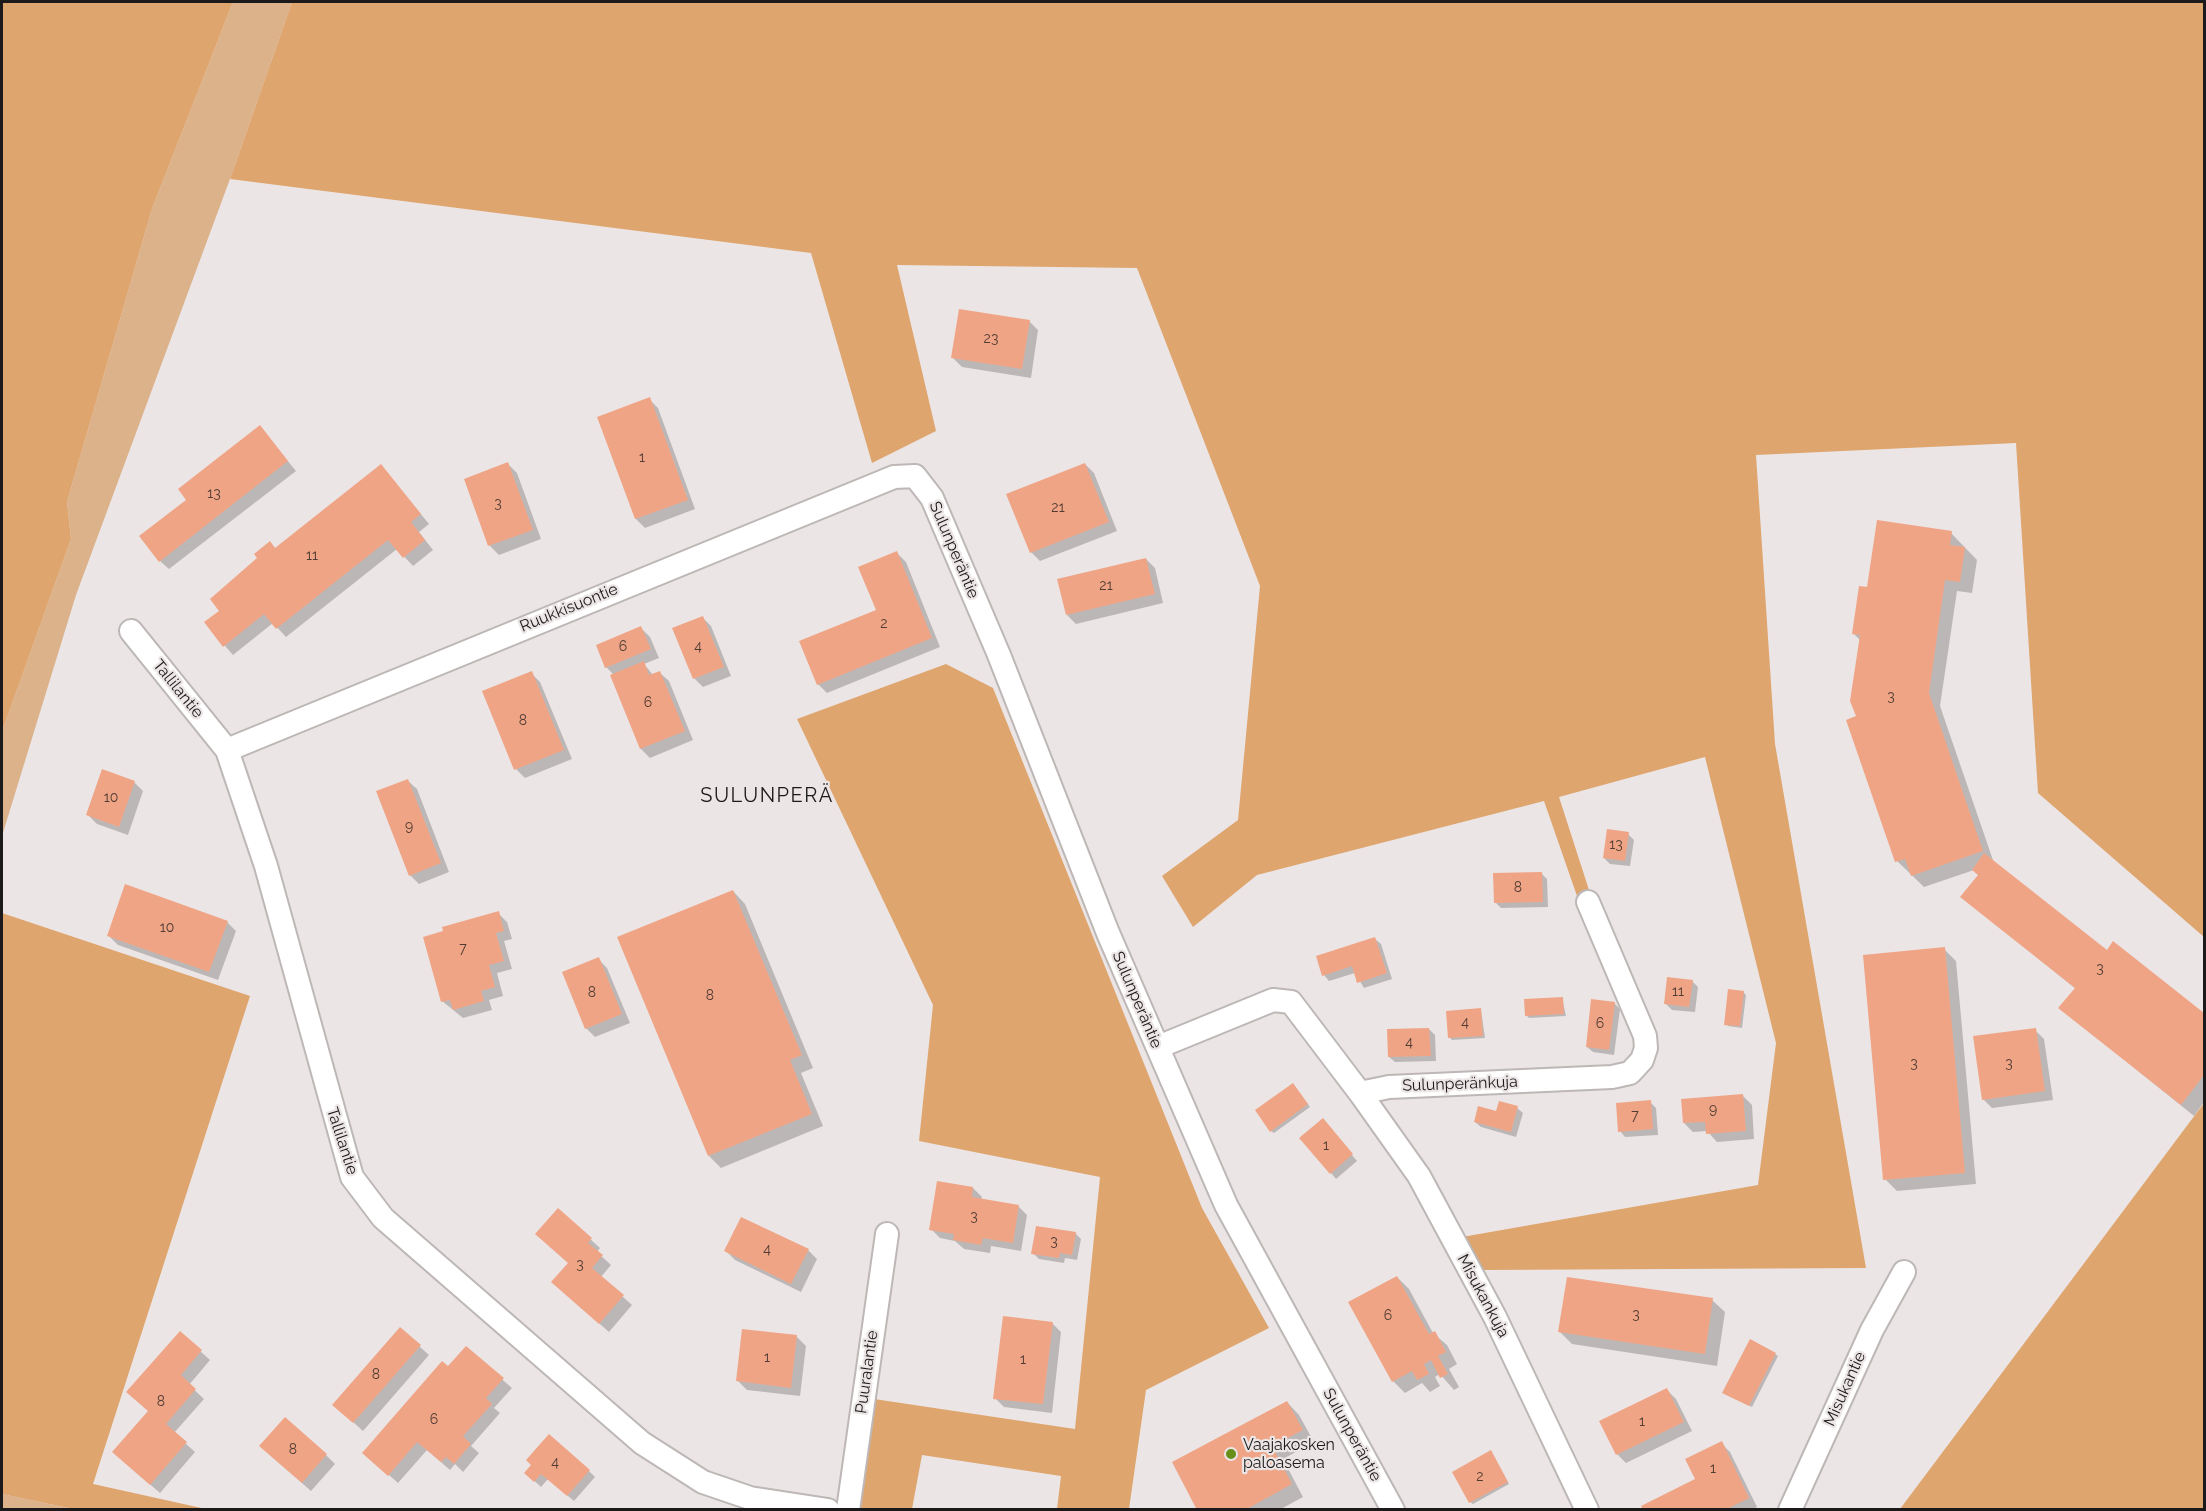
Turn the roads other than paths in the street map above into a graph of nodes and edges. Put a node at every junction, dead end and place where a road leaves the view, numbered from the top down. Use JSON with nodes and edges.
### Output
{"nodes":[{"id":1,"x":915,"y":476,"type":"joint"},
{"id":2,"x":131,"y":631,"type":"dead end"},
{"id":3,"x":227,"y":750,"type":"junction"},
{"id":4,"x":1588,"y":902,"type":"dead end"},
{"id":5,"x":1158,"y":1047,"type":"junction"},
{"id":6,"x":1360,"y":1093,"type":"junction"},
{"id":7,"x":887,"y":1234,"type":"dead end"},
{"id":8,"x":1904,"y":1272,"type":"dead end"},
{"id":9,"x":828,"y":1509,"type":"edge"},
{"id":10,"x":848,"y":1509,"type":"edge"},
{"id":11,"x":1393,"y":1509,"type":"edge"},
{"id":12,"x":1587,"y":1509,"type":"edge"},
{"id":13,"x":1790,"y":1509,"type":"edge"}],
"edges":[{"from":1,"to":3,"type":"street","name":"Ruukkisuontie"},
{"from":1,"to":5,"type":"street","name":"Sulunperäntie"},
{"from":2,"to":3,"type":"street","name":"Tallilantie"},
{"from":3,"to":9,"type":"street","name":"Tallilantie"},
{"from":4,"to":6,"type":"street","name":"Sulunperänkuja"},
{"from":5,"to":6,"type":"street"},
{"from":5,"to":11,"type":"street","name":"Sulunperäntie"},
{"from":6,"to":12,"type":"street","name":"Misukankuja"},
{"from":7,"to":10,"type":"street","name":"Puuralantie"},
{"from":8,"to":13,"type":"street","name":"Misukantie"}]}
